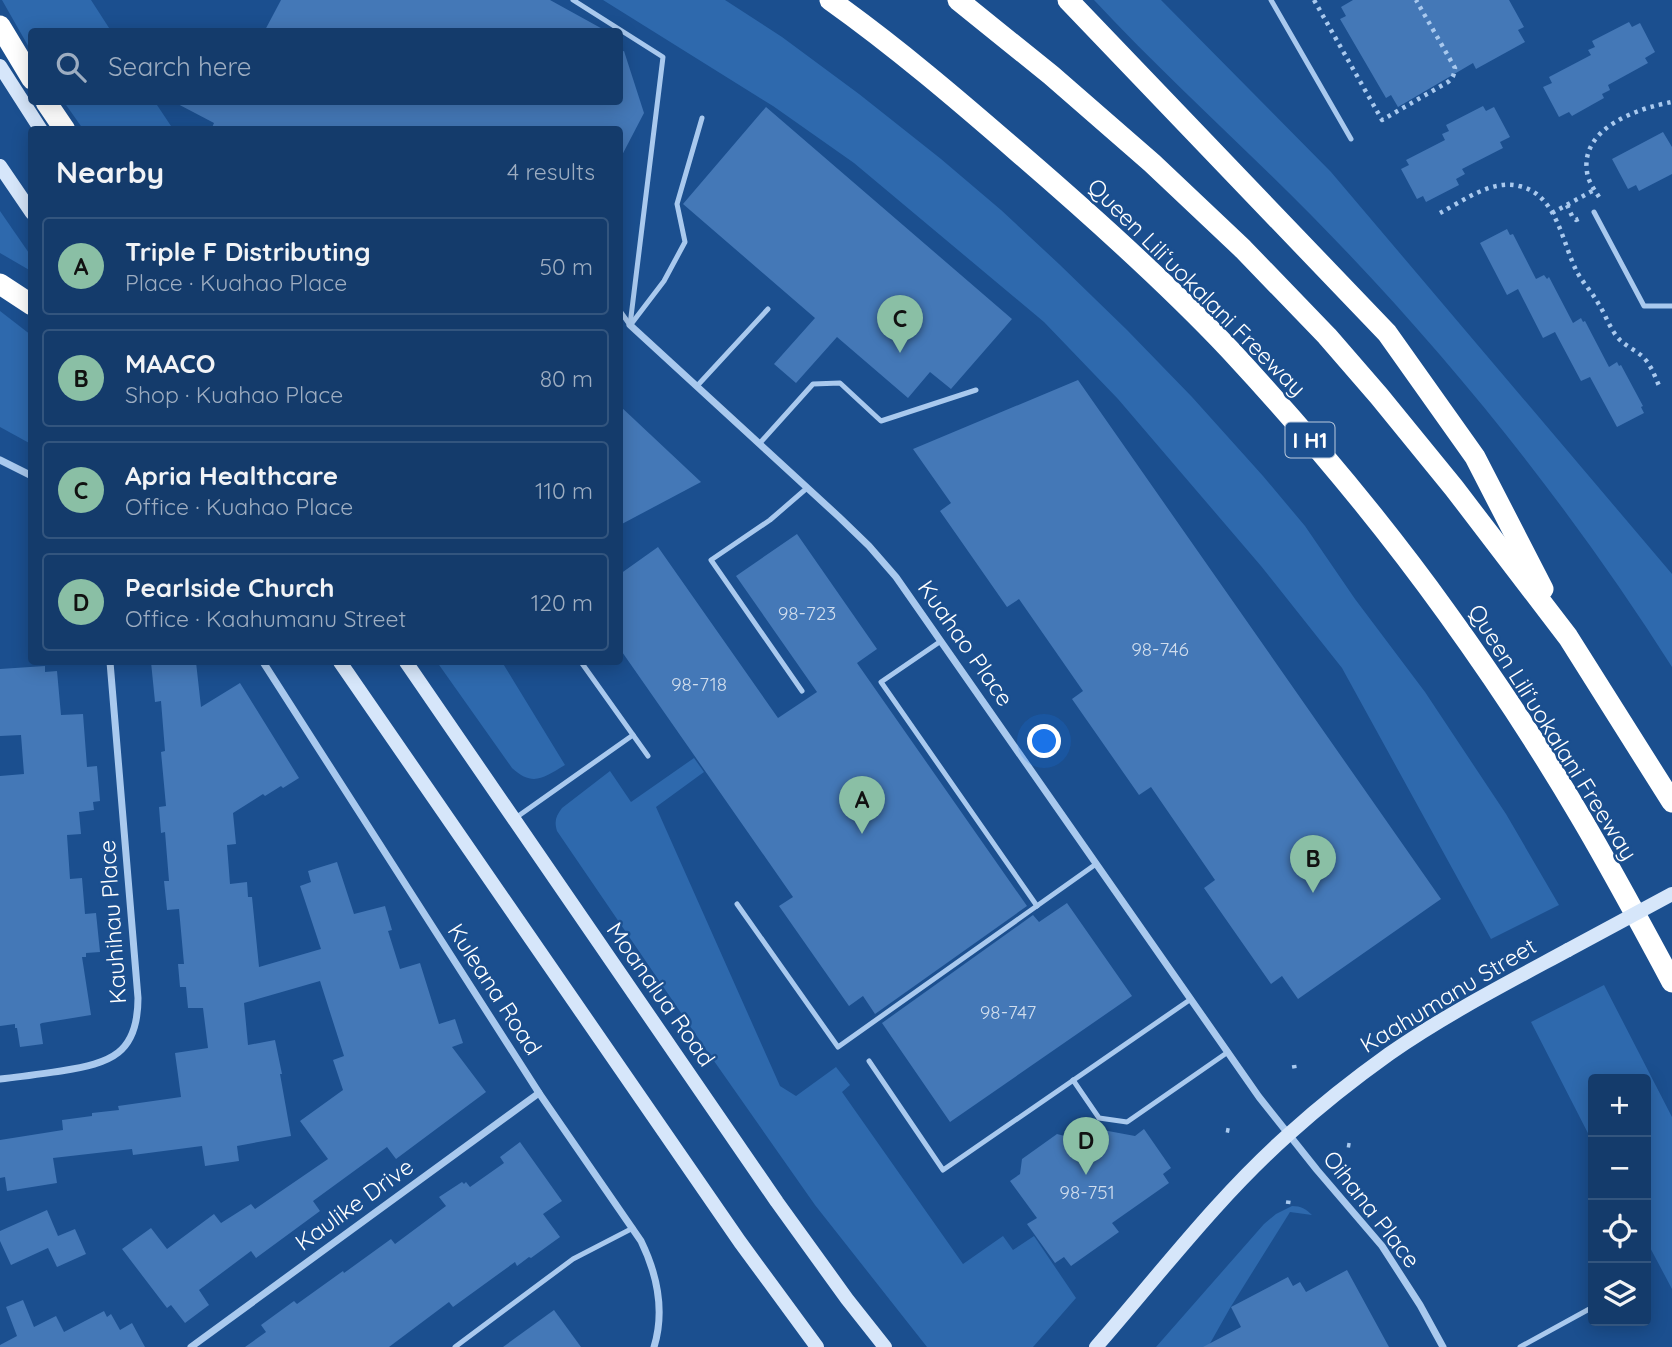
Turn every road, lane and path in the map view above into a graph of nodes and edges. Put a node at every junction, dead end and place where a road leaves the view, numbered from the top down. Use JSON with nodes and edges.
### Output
{"nodes":[{"id":1,"x":573,"y":0,"type":"edge"},
{"id":2,"x":830,"y":0,"type":"edge"},
{"id":3,"x":958,"y":0,"type":"edge"},
{"id":4,"x":1068,"y":0,"type":"edge"},
{"id":5,"x":1271,"y":0,"type":"edge"},
{"id":6,"x":1314,"y":0,"type":"edge"},
{"id":7,"x":1416,"y":0,"type":"edge"},
{"id":8,"x":0,"y":26,"type":"edge"},
{"id":9,"x":617,"y":28,"type":"edge"},
{"id":10,"x":623,"y":32,"type":"edge"},
{"id":11,"x":0,"y":66,"type":"edge"},
{"id":12,"x":28,"y":72,"type":"edge"},
{"id":13,"x":1672,"y":102,"type":"edge"},
{"id":14,"x":48,"y":105,"type":"edge"},
{"id":15,"x":702,"y":118,"type":"dead end"},
{"id":16,"x":38,"y":126,"type":"edge"},
{"id":17,"x":62,"y":126,"type":"edge"},
{"id":18,"x":1351,"y":139,"type":"dead end"},
{"id":19,"x":0,"y":166,"type":"edge"},
{"id":20,"x":1595,"y":190,"type":"junction"},
{"id":21,"x":1601,"y":202,"type":"dead end"},
{"id":22,"x":1567,"y":205,"type":"junction"},
{"id":23,"x":28,"y":207,"type":"edge"},
{"id":24,"x":1594,"y":212,"type":"dead end"},
{"id":25,"x":1440,"y":213,"type":"dead end"},
{"id":26,"x":1552,"y":213,"type":"junction"},
{"id":27,"x":1576,"y":220,"type":"dead end"},
{"id":28,"x":0,"y":284,"type":"edge"},
{"id":29,"x":28,"y":302,"type":"edge"},
{"id":30,"x":1672,"y":306,"type":"edge"},
{"id":31,"x":768,"y":309,"type":"dead end"},
{"id":32,"x":623,"y":315,"type":"edge"},
{"id":33,"x":630,"y":325,"type":"junction"},
{"id":34,"x":697,"y":386,"type":"junction"},
{"id":35,"x":1660,"y":388,"type":"dead end"},
{"id":36,"x":976,"y":390,"type":"dead end"},
{"id":37,"x":759,"y":444,"type":"junction"},
{"id":38,"x":0,"y":460,"type":"edge"},
{"id":39,"x":28,"y":474,"type":"edge"},
{"id":40,"x":807,"y":488,"type":"junction"},
{"id":41,"x":1568,"y":637,"type":"junction"},
{"id":42,"x":941,"y":641,"type":"junction"},
{"id":43,"x":110,"y":665,"type":"edge"},
{"id":44,"x":265,"y":665,"type":"edge"},
{"id":45,"x":342,"y":665,"type":"edge"},
{"id":46,"x":408,"y":665,"type":"edge"},
{"id":47,"x":583,"y":665,"type":"edge"},
{"id":48,"x":802,"y":691,"type":"dead end"},
{"id":49,"x":633,"y":735,"type":"junction"},
{"id":50,"x":648,"y":757,"type":"dead end"},
{"id":51,"x":1672,"y":802,"type":"edge"},
{"id":52,"x":514,"y":818,"type":"junction"},
{"id":53,"x":1096,"y":864,"type":"junction"},
{"id":54,"x":1672,"y":894,"type":"edge"},
{"id":55,"x":737,"y":904,"type":"dead end"},
{"id":56,"x":1037,"y":906,"type":"junction"},
{"id":57,"x":1672,"y":982,"type":"edge"},
{"id":58,"x":1191,"y":999,"type":"junction"},
{"id":59,"x":1228,"y":1052,"type":"junction"},
{"id":60,"x":869,"y":1061,"type":"dead end"},
{"id":61,"x":0,"y":1079,"type":"edge"},
{"id":62,"x":1073,"y":1080,"type":"junction"},
{"id":63,"x":539,"y":1093,"type":"junction"},
{"id":64,"x":1289,"y":1134,"type":"junction"},
{"id":65,"x":1289,"y":1197,"type":"dead end"},
{"id":66,"x":1288,"y":1204,"type":"dead end"},
{"id":67,"x":633,"y":1228,"type":"junction"},
{"id":68,"x":1588,"y":1310,"type":"edge"},
{"id":69,"x":191,"y":1347,"type":"edge"},
{"id":70,"x":455,"y":1347,"type":"edge"},
{"id":71,"x":654,"y":1347,"type":"edge"},
{"id":72,"x":817,"y":1347,"type":"edge"},
{"id":73,"x":885,"y":1347,"type":"edge"},
{"id":74,"x":1096,"y":1347,"type":"edge"},
{"id":75,"x":1443,"y":1347,"type":"edge"},
{"id":76,"x":1520,"y":1347,"type":"edge"}],
"edges":[{"from":1,"to":9,"type":"lane"},
{"from":2,"to":57,"type":"highway","name":"Queen Liliʻuokalani Freeway","number":"I H1"},
{"from":3,"to":41,"type":"highway"},
{"from":4,"to":41,"type":"highway"},
{"from":5,"to":18,"type":"lane"},
{"from":6,"to":7,"type":"path"},
{"from":8,"to":12,"type":"highway"},
{"from":10,"to":33,"type":"lane"},
{"from":11,"to":16,"type":"main road"},
{"from":13,"to":20,"type":"path"},
{"from":14,"to":17,"type":"highway"},
{"from":15,"to":33,"type":"lane"},
{"from":19,"to":23,"type":"main road"},
{"from":20,"to":21,"type":"path"},
{"from":20,"to":22,"type":"path"},
{"from":22,"to":26,"type":"path"},
{"from":22,"to":27,"type":"path"},
{"from":24,"to":30,"type":"lane"},
{"from":25,"to":26,"type":"path"},
{"from":26,"to":35,"type":"path"},
{"from":28,"to":29,"type":"highway"},
{"from":31,"to":34,"type":"lane"},
{"from":32,"to":33,"type":"lane"},
{"from":33,"to":34,"type":"street","name":"Kuahao Place"},
{"from":34,"to":37,"type":"street","name":"Kuahao Place"},
{"from":36,"to":37,"type":"lane"},
{"from":37,"to":40,"type":"street","name":"Kuahao Place"},
{"from":38,"to":39,"type":"street"},
{"from":40,"to":42,"type":"street","name":"Kuahao Place"},
{"from":40,"to":48,"type":"lane"},
{"from":41,"to":51,"type":"highway"},
{"from":42,"to":53,"type":"street","name":"Kuahao Place"},
{"from":42,"to":56,"type":"lane"},
{"from":43,"to":61,"type":"street","name":"Kauhihau Place"},
{"from":44,"to":63,"type":"street","name":"Kuleana Road"},
{"from":45,"to":72,"type":"main road"},
{"from":46,"to":52,"type":"main road","name":"Moanalua Road"},
{"from":47,"to":49,"type":"lane"},
{"from":49,"to":50,"type":"lane"},
{"from":49,"to":52,"type":"lane"},
{"from":52,"to":73,"type":"main road","name":"Moanalua Road"},
{"from":53,"to":56,"type":"lane"},
{"from":53,"to":58,"type":"street","name":"Kuahao Place"},
{"from":54,"to":64,"type":"main road","name":"Kaahumanu Street","bridge":true},
{"from":55,"to":56,"type":"lane"},
{"from":58,"to":59,"type":"street","name":"Kuahao Place"},
{"from":58,"to":62,"type":"lane"},
{"from":59,"to":62,"type":"lane"},
{"from":59,"to":64,"type":"street","name":"Kuahao Place"},
{"from":60,"to":62,"type":"lane"},
{"from":63,"to":67,"type":"street","name":"Kuleana Road"},
{"from":63,"to":69,"type":"street","name":"Kaulike Drive"},
{"from":64,"to":74,"type":"main road","name":"Kaahumanu Street"},
{"from":64,"to":75,"type":"street","name":"Oihana Place"},
{"from":65,"to":66,"type":"path"},
{"from":67,"to":70,"type":"lane"},
{"from":67,"to":71,"type":"street","name":"Kuleana Road"},
{"from":68,"to":76,"type":"lane"}]}
